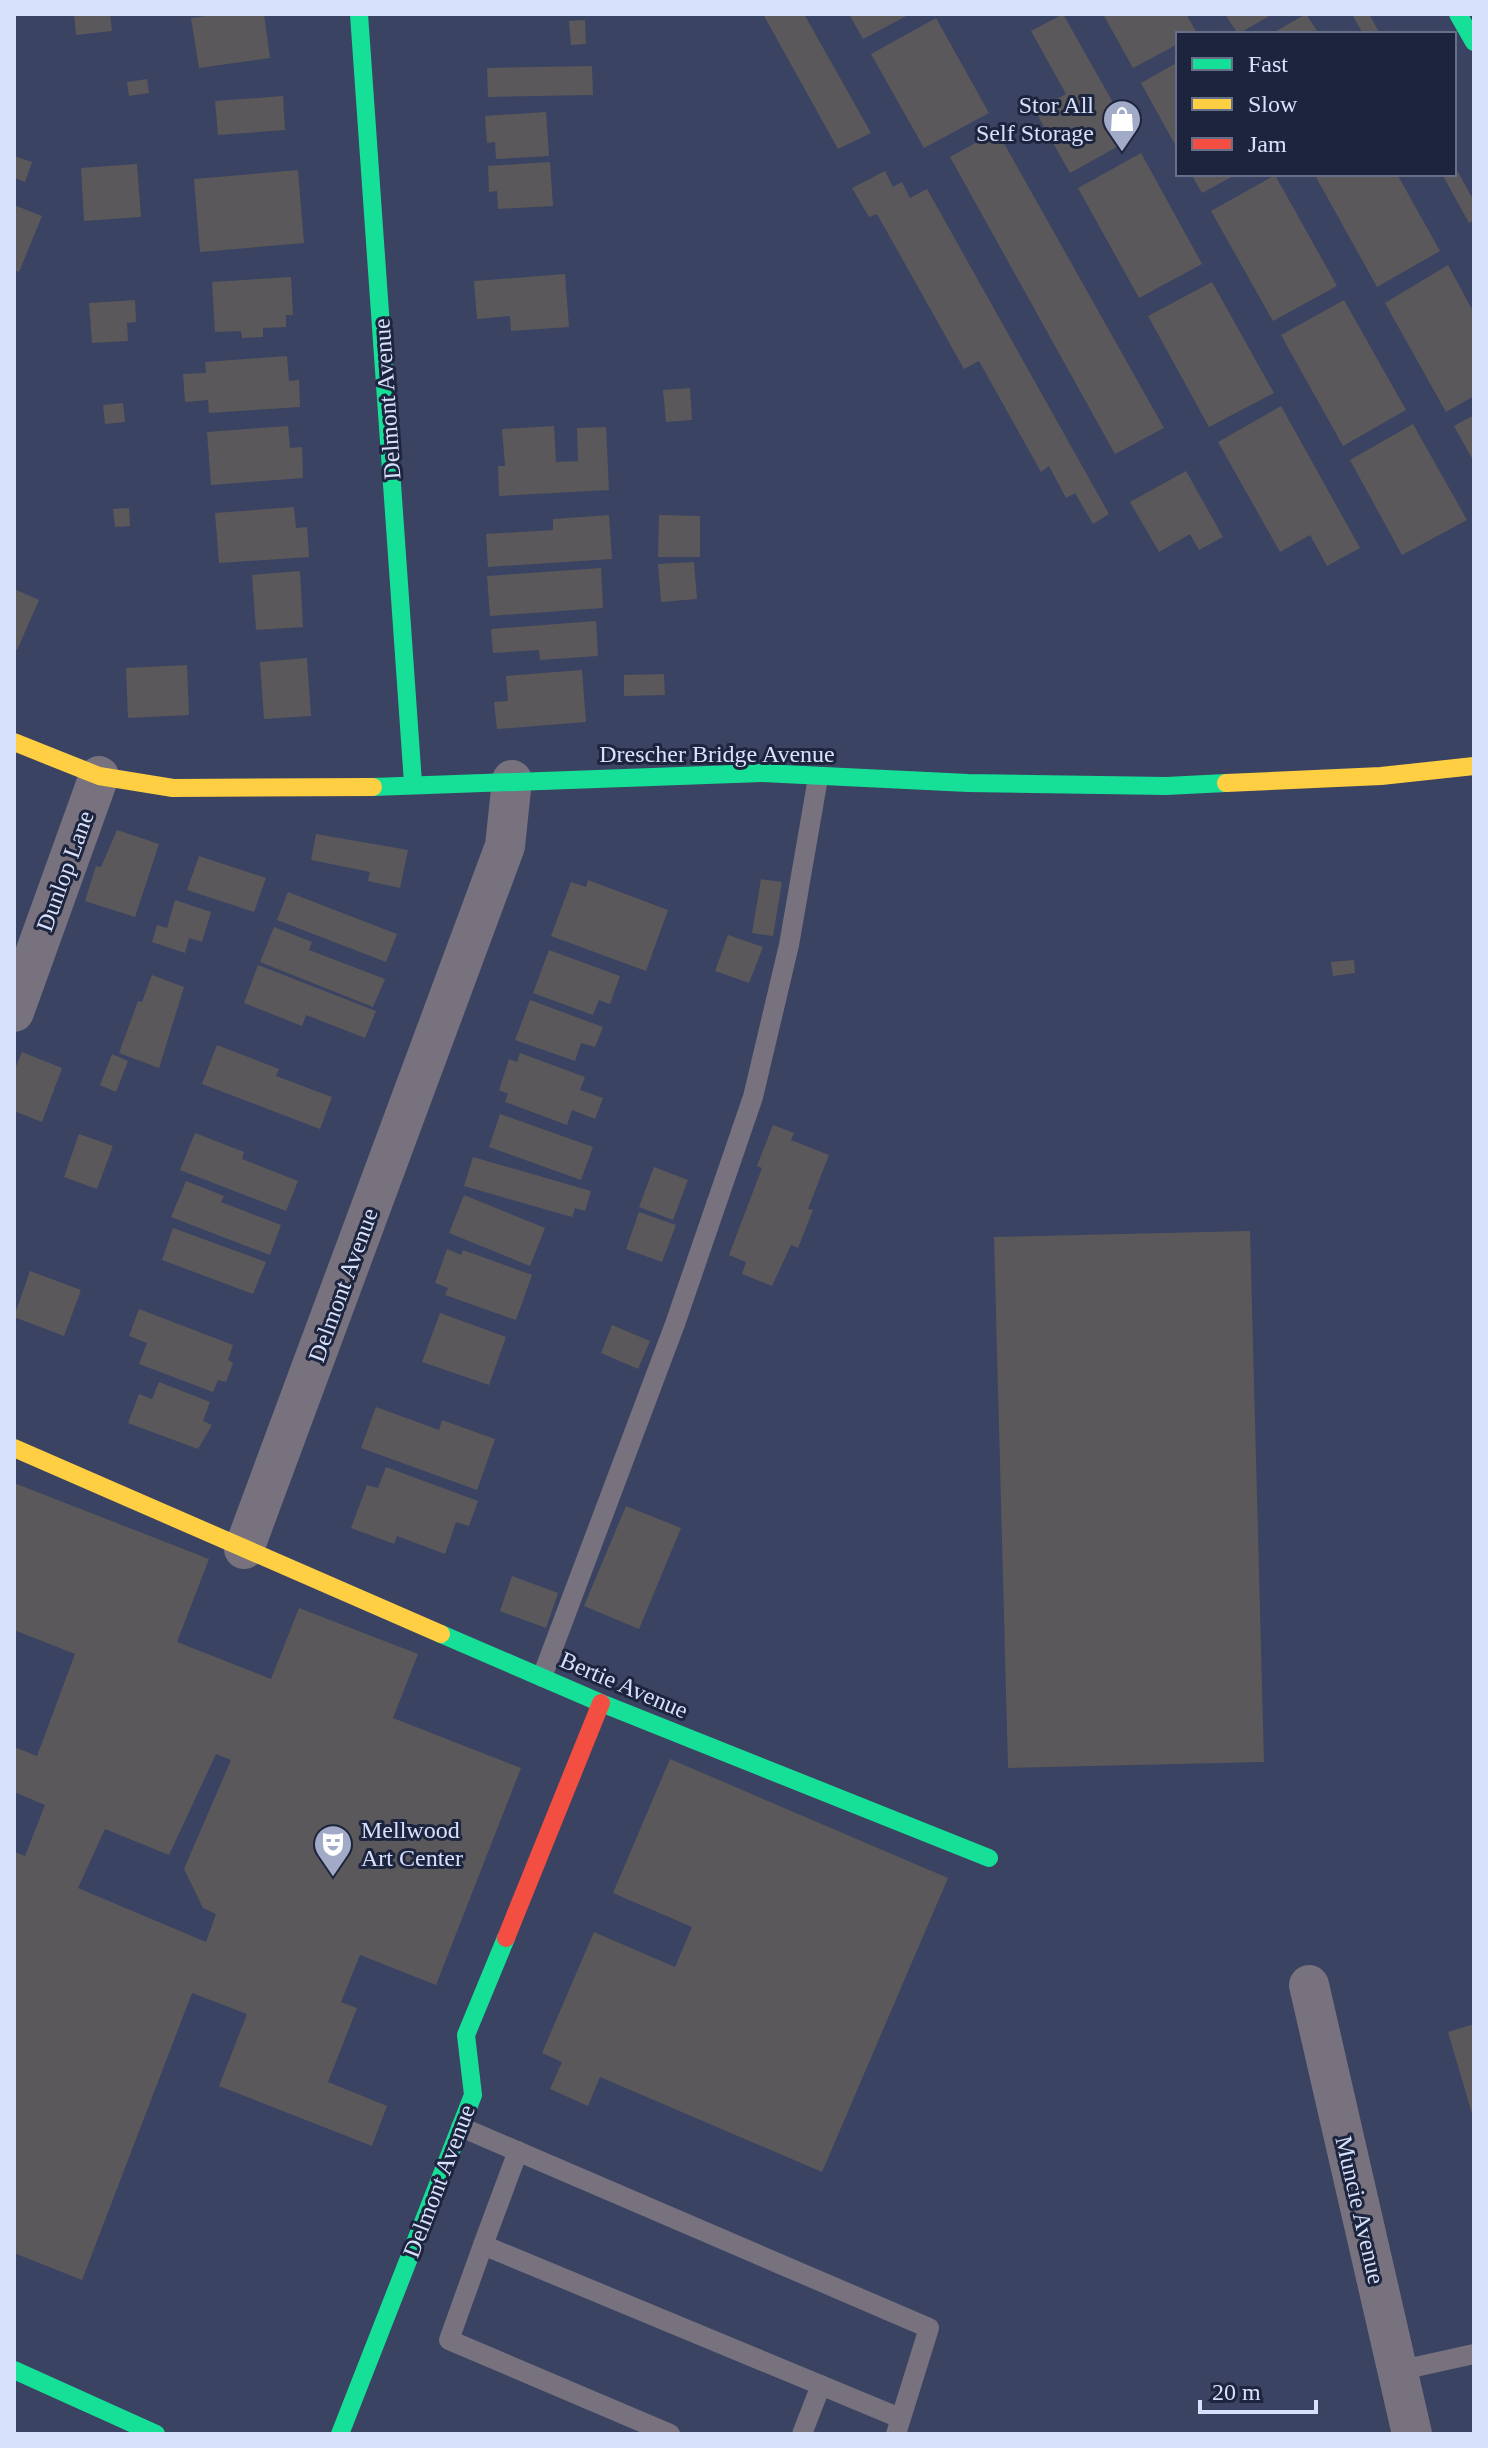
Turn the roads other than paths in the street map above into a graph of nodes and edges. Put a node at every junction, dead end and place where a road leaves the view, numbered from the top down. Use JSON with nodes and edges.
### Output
{"nodes":[{"id":1,"x":359,"y":14,"type":"edge"},
{"id":2,"x":1458,"y":14,"type":"edge"},
{"id":3,"x":1474,"y":42,"type":"edge"},
{"id":4,"x":14,"y":742,"type":"edge"},
{"id":5,"x":1474,"y":766,"type":"edge"},
{"id":6,"x":99,"y":776,"type":"junction"},
{"id":7,"x":818,"y":778,"type":"junction"},
{"id":8,"x":512,"y":780,"type":"junction"},
{"id":9,"x":413,"y":783,"type":"junction"},
{"id":10,"x":14,"y":1012,"type":"edge"},
{"id":11,"x":14,"y":1448,"type":"edge"},
{"id":12,"x":244,"y":1549,"type":"junction"},
{"id":13,"x":542,"y":1677,"type":"junction"},
{"id":14,"x":601,"y":1703,"type":"junction"},
{"id":15,"x":989,"y":1858,"type":"dead end"},
{"id":16,"x":1309,"y":1985,"type":"dead end"},
{"id":17,"x":461,"y":2127,"type":"junction"},
{"id":18,"x":518,"y":2151,"type":"junction"},
{"id":19,"x":483,"y":2245,"type":"junction"},
{"id":20,"x":1474,"y":2354,"type":"edge"},
{"id":21,"x":14,"y":2370,"type":"edge"},
{"id":22,"x":1397,"y":2371,"type":"junction"},
{"id":23,"x":821,"y":2385,"type":"junction"},
{"id":24,"x":898,"y":2426,"type":"edge"},
{"id":25,"x":156,"y":2434,"type":"edge"},
{"id":26,"x":340,"y":2434,"type":"edge"},
{"id":27,"x":670,"y":2434,"type":"edge"},
{"id":28,"x":802,"y":2434,"type":"edge"},
{"id":29,"x":1412,"y":2434,"type":"edge"}],
"edges":[{"from":1,"to":9,"type":"street","name":"Delmont Avenue"},
{"from":2,"to":3,"type":"street"},
{"from":4,"to":6,"type":"street","name":"Drescher Bridge Avenue"},
{"from":5,"to":7,"type":"street","name":"Drescher Bridge Avenue"},
{"from":6,"to":9,"type":"street","name":"Drescher Bridge Avenue"},
{"from":6,"to":10,"type":"street","name":"Dunlop Lane"},
{"from":7,"to":8,"type":"street","name":"Drescher Bridge Avenue"},
{"from":7,"to":13,"type":"lane"},
{"from":8,"to":9,"type":"street","name":"Drescher Bridge Avenue"},
{"from":8,"to":12,"type":"street","name":"Delmont Avenue"},
{"from":11,"to":12,"type":"street"},
{"from":12,"to":13,"type":"street","name":"Bertie Avenue"},
{"from":13,"to":14,"type":"street","name":"Bertie Avenue"},
{"from":14,"to":15,"type":"street","name":"Bertie Avenue"},
{"from":14,"to":17,"type":"street","name":"Delmont Avenue"},
{"from":16,"to":22,"type":"street","name":"Muncie Avenue"},
{"from":17,"to":18,"type":"lane"},
{"from":17,"to":26,"type":"street","name":"Delmont Avenue"},
{"from":18,"to":19,"type":"lane"},
{"from":18,"to":24,"type":"lane"},
{"from":19,"to":23,"type":"lane"},
{"from":19,"to":27,"type":"lane"},
{"from":20,"to":22,"type":"lane"},
{"from":21,"to":25,"type":"street"},
{"from":22,"to":29,"type":"street","name":"Muncie Avenue"},
{"from":23,"to":24,"type":"lane"},
{"from":23,"to":28,"type":"lane"}]}
